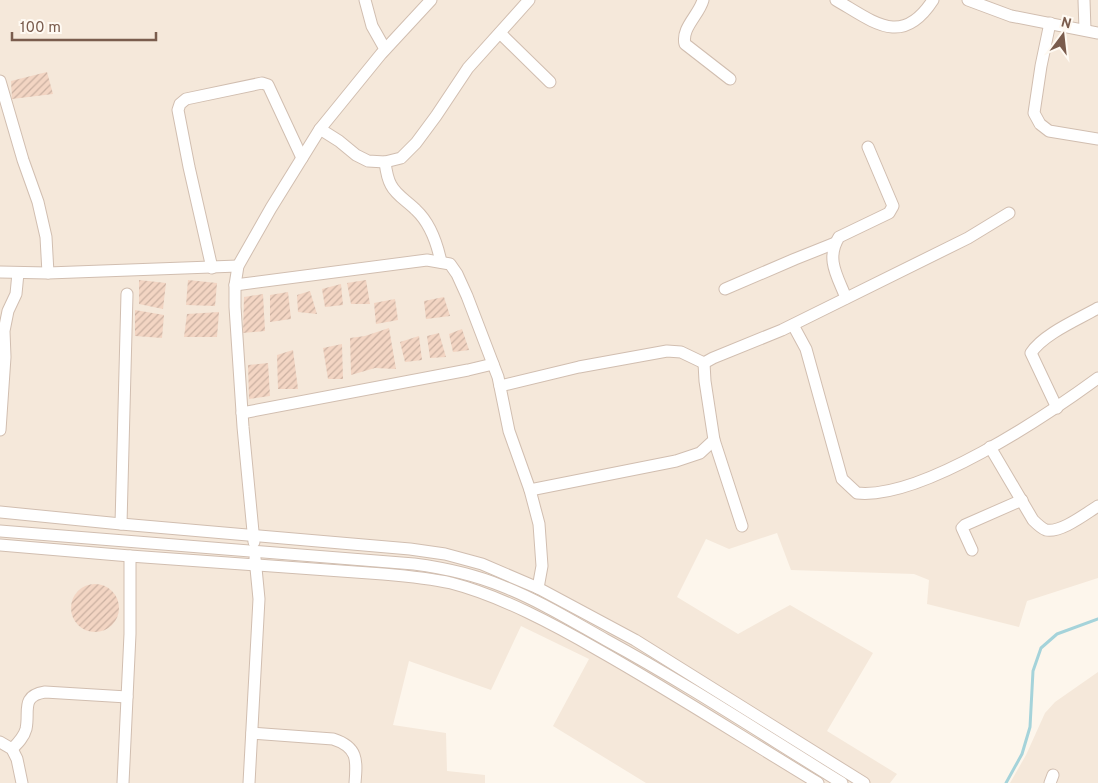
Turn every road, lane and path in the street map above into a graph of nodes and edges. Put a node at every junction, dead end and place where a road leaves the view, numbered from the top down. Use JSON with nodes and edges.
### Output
{"nodes":[{"id":1,"x":365,"y":0,"type":"edge"},
{"id":2,"x":432,"y":0,"type":"edge"},
{"id":3,"x":529,"y":0,"type":"edge"},
{"id":4,"x":702,"y":0,"type":"edge"},
{"id":5,"x":836,"y":0,"type":"edge"},
{"id":6,"x":933,"y":0,"type":"edge"},
{"id":7,"x":968,"y":0,"type":"edge"},
{"id":8,"x":1084,"y":0,"type":"edge"},
{"id":9,"x":1050,"y":24,"type":"junction"},
{"id":10,"x":1085,"y":30,"type":"junction"},
{"id":11,"x":500,"y":33,"type":"junction"},
{"id":12,"x":1098,"y":33,"type":"edge"},
{"id":13,"x":385,"y":50,"type":"junction"},
{"id":14,"x":730,"y":79,"type":"dead end"},
{"id":15,"x":0,"y":81,"type":"edge"},
{"id":16,"x":550,"y":82,"type":"dead end"},
{"id":17,"x":320,"y":129,"type":"junction"},
{"id":18,"x":1098,"y":139,"type":"edge"},
{"id":19,"x":868,"y":147,"type":"dead end"},
{"id":20,"x":302,"y":158,"type":"junction"},
{"id":21,"x":385,"y":162,"type":"junction"},
{"id":22,"x":1009,"y":213,"type":"dead end"},
{"id":23,"x":835,"y":243,"type":"junction"},
{"id":24,"x":441,"y":262,"type":"junction"},
{"id":25,"x":238,"y":266,"type":"junction"},
{"id":26,"x":212,"y":268,"type":"junction"},
{"id":27,"x":0,"y":272,"type":"edge"},
{"id":28,"x":18,"y":272,"type":"junction"},
{"id":29,"x":48,"y":273,"type":"junction"},
{"id":30,"x":235,"y":285,"type":"junction"},
{"id":31,"x":725,"y":289,"type":"dead end"},
{"id":32,"x":127,"y":294,"type":"dead end"},
{"id":33,"x":846,"y":298,"type":"junction"},
{"id":34,"x":1098,"y":308,"type":"edge"},
{"id":35,"x":793,"y":325,"type":"junction"},
{"id":36,"x":704,"y":363,"type":"junction"},
{"id":37,"x":493,"y":364,"type":"junction"},
{"id":38,"x":1098,"y":378,"type":"edge"},
{"id":39,"x":500,"y":386,"type":"junction"},
{"id":40,"x":1057,"y":408,"type":"junction"},
{"id":41,"x":242,"y":413,"type":"junction"},
{"id":42,"x":0,"y":430,"type":"edge"},
{"id":43,"x":714,"y":440,"type":"junction"},
{"id":44,"x":990,"y":447,"type":"junction"},
{"id":45,"x":530,"y":490,"type":"junction"},
{"id":46,"x":1022,"y":500,"type":"junction"},
{"id":47,"x":1098,"y":506,"type":"edge"},
{"id":48,"x":0,"y":512,"type":"edge"},
{"id":49,"x":121,"y":524,"type":"junction"},
{"id":50,"x":742,"y":526,"type":"dead end"},
{"id":51,"x":0,"y":531,"type":"edge"},
{"id":52,"x":253,"y":536,"type":"junction"},
{"id":53,"x":0,"y":545,"type":"edge"},
{"id":54,"x":972,"y":550,"type":"dead end"},
{"id":55,"x":255,"y":552,"type":"junction"},
{"id":56,"x":130,"y":556,"type":"junction"},
{"id":57,"x":256,"y":565,"type":"junction"},
{"id":58,"x":538,"y":588,"type":"junction"},
{"id":59,"x":127,"y":697,"type":"junction"},
{"id":60,"x":252,"y":733,"type":"junction"},
{"id":61,"x":0,"y":742,"type":"edge"},
{"id":62,"x":12,"y":748,"type":"junction"},
{"id":63,"x":22,"y":783,"type":"edge"},
{"id":64,"x":123,"y":783,"type":"edge"},
{"id":65,"x":249,"y":783,"type":"edge"},
{"id":66,"x":355,"y":783,"type":"edge"},
{"id":67,"x":818,"y":783,"type":"edge"},
{"id":68,"x":842,"y":783,"type":"edge"},
{"id":69,"x":864,"y":783,"type":"edge"}],
"edges":[{"from":1,"to":13,"type":"street"},
{"from":2,"to":13,"type":"street"},
{"from":3,"to":11,"type":"street"},
{"from":4,"to":14,"type":"street"},
{"from":5,"to":6,"type":"street"},
{"from":7,"to":9,"type":"street"},
{"from":8,"to":10,"type":"street"},
{"from":9,"to":10,"type":"street"},
{"from":9,"to":18,"type":"street"},
{"from":10,"to":12,"type":"street"},
{"from":11,"to":16,"type":"street"},
{"from":11,"to":21,"type":"street"},
{"from":13,"to":17,"type":"street"},
{"from":15,"to":29,"type":"street"},
{"from":17,"to":20,"type":"street"},
{"from":17,"to":21,"type":"street"},
{"from":19,"to":23,"type":"street"},
{"from":20,"to":25,"type":"street"},
{"from":20,"to":26,"type":"street"},
{"from":21,"to":24,"type":"street"},
{"from":22,"to":33,"type":"street"},
{"from":23,"to":31,"type":"street"},
{"from":23,"to":33,"type":"street"},
{"from":24,"to":30,"type":"street"},
{"from":24,"to":37,"type":"street"},
{"from":25,"to":26,"type":"street"},
{"from":25,"to":30,"type":"street"},
{"from":26,"to":29,"type":"street"},
{"from":27,"to":28,"type":"street"},
{"from":28,"to":29,"type":"street"},
{"from":28,"to":42,"type":"street"},
{"from":30,"to":41,"type":"street"},
{"from":32,"to":49,"type":"street"},
{"from":33,"to":35,"type":"street"},
{"from":34,"to":40,"type":"street"},
{"from":35,"to":36,"type":"street"},
{"from":35,"to":44,"type":"street"},
{"from":36,"to":39,"type":"street"},
{"from":36,"to":43,"type":"street"},
{"from":37,"to":39,"type":"street"},
{"from":37,"to":41,"type":"street"},
{"from":38,"to":40,"type":"street"},
{"from":39,"to":45,"type":"street"},
{"from":40,"to":44,"type":"street"},
{"from":41,"to":52,"type":"street"},
{"from":43,"to":45,"type":"street"},
{"from":43,"to":50,"type":"street"},
{"from":44,"to":46,"type":"street"},
{"from":45,"to":58,"type":"street"},
{"from":46,"to":47,"type":"street"},
{"from":46,"to":54,"type":"street"},
{"from":48,"to":49,"type":"street"},
{"from":49,"to":52,"type":"street"},
{"from":51,"to":55,"type":"street"},
{"from":52,"to":55,"type":"street"},
{"from":52,"to":58,"type":"street"},
{"from":53,"to":56,"type":"street"},
{"from":55,"to":57,"type":"street"},
{"from":55,"to":68,"type":"street"},
{"from":56,"to":57,"type":"street"},
{"from":56,"to":59,"type":"street"},
{"from":57,"to":60,"type":"street"},
{"from":57,"to":67,"type":"street"},
{"from":58,"to":69,"type":"street"},
{"from":59,"to":62,"type":"street"},
{"from":59,"to":64,"type":"street"},
{"from":60,"to":65,"type":"street"},
{"from":60,"to":66,"type":"street"},
{"from":61,"to":62,"type":"street"},
{"from":62,"to":63,"type":"street"}]}
